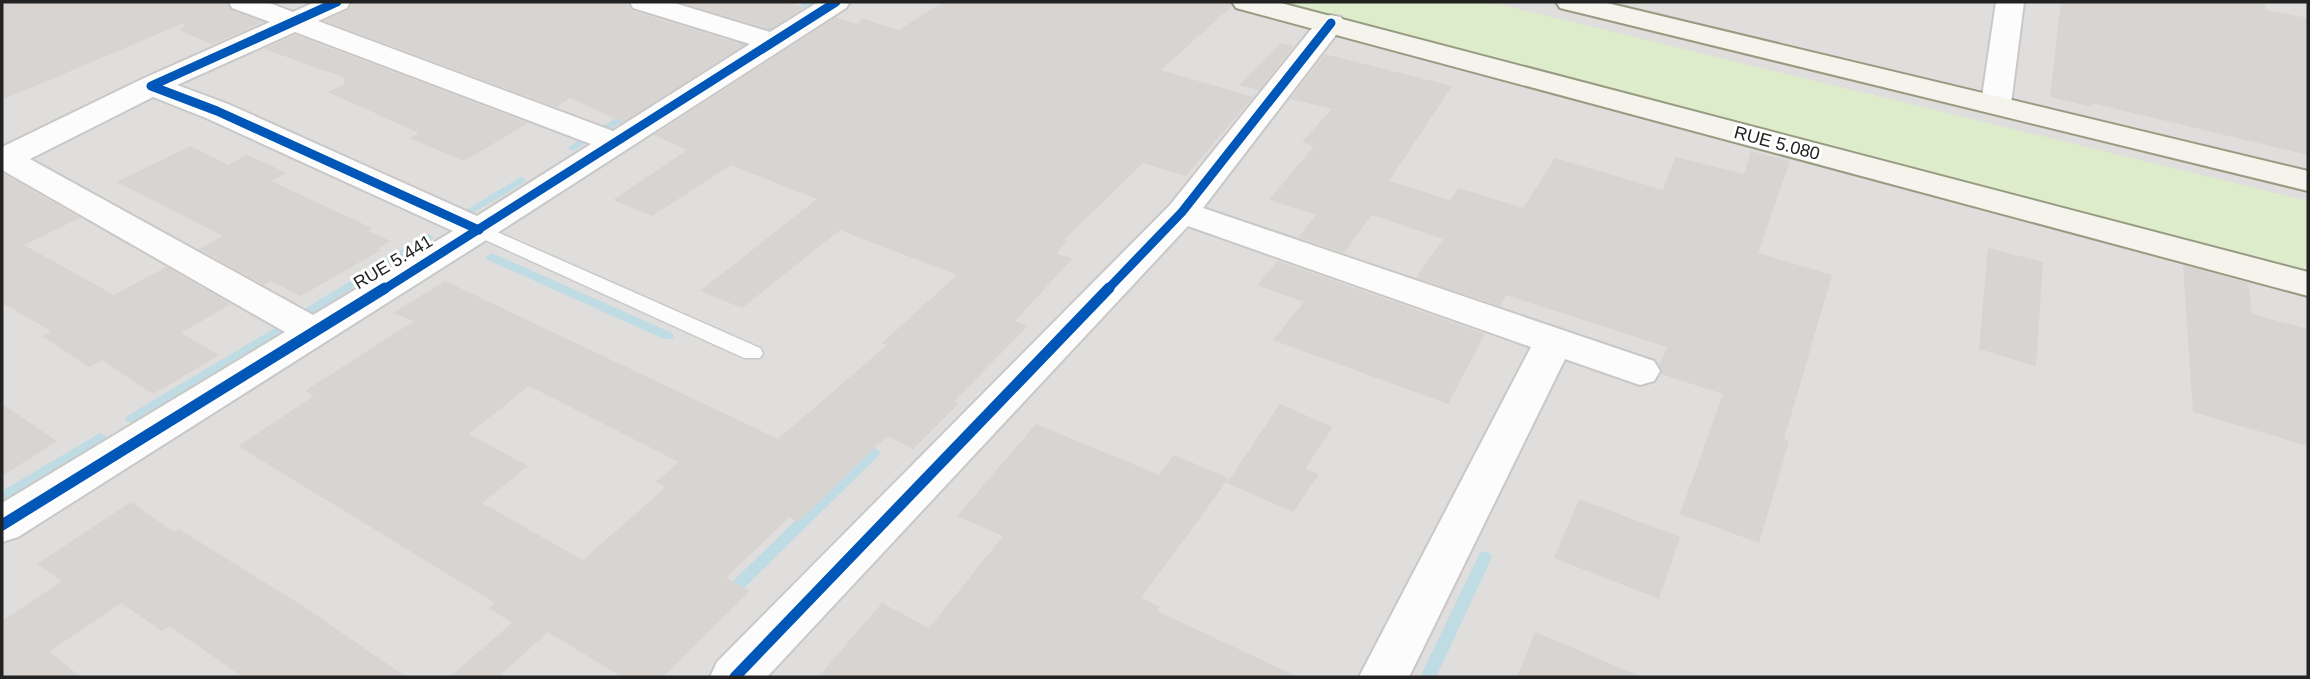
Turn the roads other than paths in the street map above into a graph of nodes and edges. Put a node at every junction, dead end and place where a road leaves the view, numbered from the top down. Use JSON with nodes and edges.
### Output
{"nodes":[{"id":1,"x":242,"y":2,"type":"edge"},
{"id":2,"x":337,"y":2,"type":"edge"},
{"id":3,"x":643,"y":2,"type":"edge"},
{"id":4,"x":836,"y":2,"type":"edge"},
{"id":5,"x":1245,"y":2,"type":"edge"},
{"id":6,"x":1570,"y":2,"type":"edge"},
{"id":7,"x":2010,"y":2,"type":"edge"},
{"id":8,"x":293,"y":22,"type":"junction"},
{"id":9,"x":1331,"y":23,"type":"junction"},
{"id":10,"x":774,"y":42,"type":"junction"},
{"id":11,"x":152,"y":86,"type":"junction"},
{"id":12,"x":1996,"y":104,"type":"junction"},
{"id":13,"x":616,"y":143,"type":"junction"},
{"id":14,"x":3,"y":159,"type":"edge"},
{"id":15,"x":2308,"y":181,"type":"edge"},
{"id":16,"x":1182,"y":212,"type":"junction"},
{"id":17,"x":480,"y":230,"type":"junction"},
{"id":18,"x":2308,"y":284,"type":"edge"},
{"id":19,"x":313,"y":332,"type":"junction"},
{"id":20,"x":1554,"y":341,"type":"junction"},
{"id":21,"x":752,"y":353,"type":"dead end"},
{"id":22,"x":1640,"y":371,"type":"dead end"},
{"id":23,"x":2,"y":525,"type":"edge"},
{"id":24,"x":735,"y":677,"type":"edge"},
{"id":25,"x":1384,"y":677,"type":"edge"}],
"edges":[{"from":1,"to":8,"type":"street"},
{"from":2,"to":8,"type":"street"},
{"from":3,"to":10,"type":"street"},
{"from":4,"to":10,"type":"street","name":"RUE 5.441"},
{"from":5,"to":9,"type":"main road","name":"RUE 5.080"},
{"from":6,"to":12,"type":"main road"},
{"from":7,"to":12,"type":"street"},
{"from":8,"to":11,"type":"street"},
{"from":8,"to":13,"type":"street"},
{"from":9,"to":16,"type":"street"},
{"from":9,"to":18,"type":"main road","name":"RUE 5.080"},
{"from":10,"to":13,"type":"street","name":"RUE 5.441"},
{"from":11,"to":14,"type":"street"},
{"from":11,"to":17,"type":"street"},
{"from":12,"to":15,"type":"main road"},
{"from":13,"to":17,"type":"street","name":"RUE 5.441"},
{"from":14,"to":19,"type":"street"},
{"from":16,"to":20,"type":"street"},
{"from":16,"to":24,"type":"street"},
{"from":17,"to":19,"type":"street","name":"RUE 5.441"},
{"from":17,"to":21,"type":"lane"},
{"from":19,"to":23,"type":"street","name":"RUE 5.441"},
{"from":20,"to":22,"type":"street"},
{"from":20,"to":25,"type":"street"}]}
